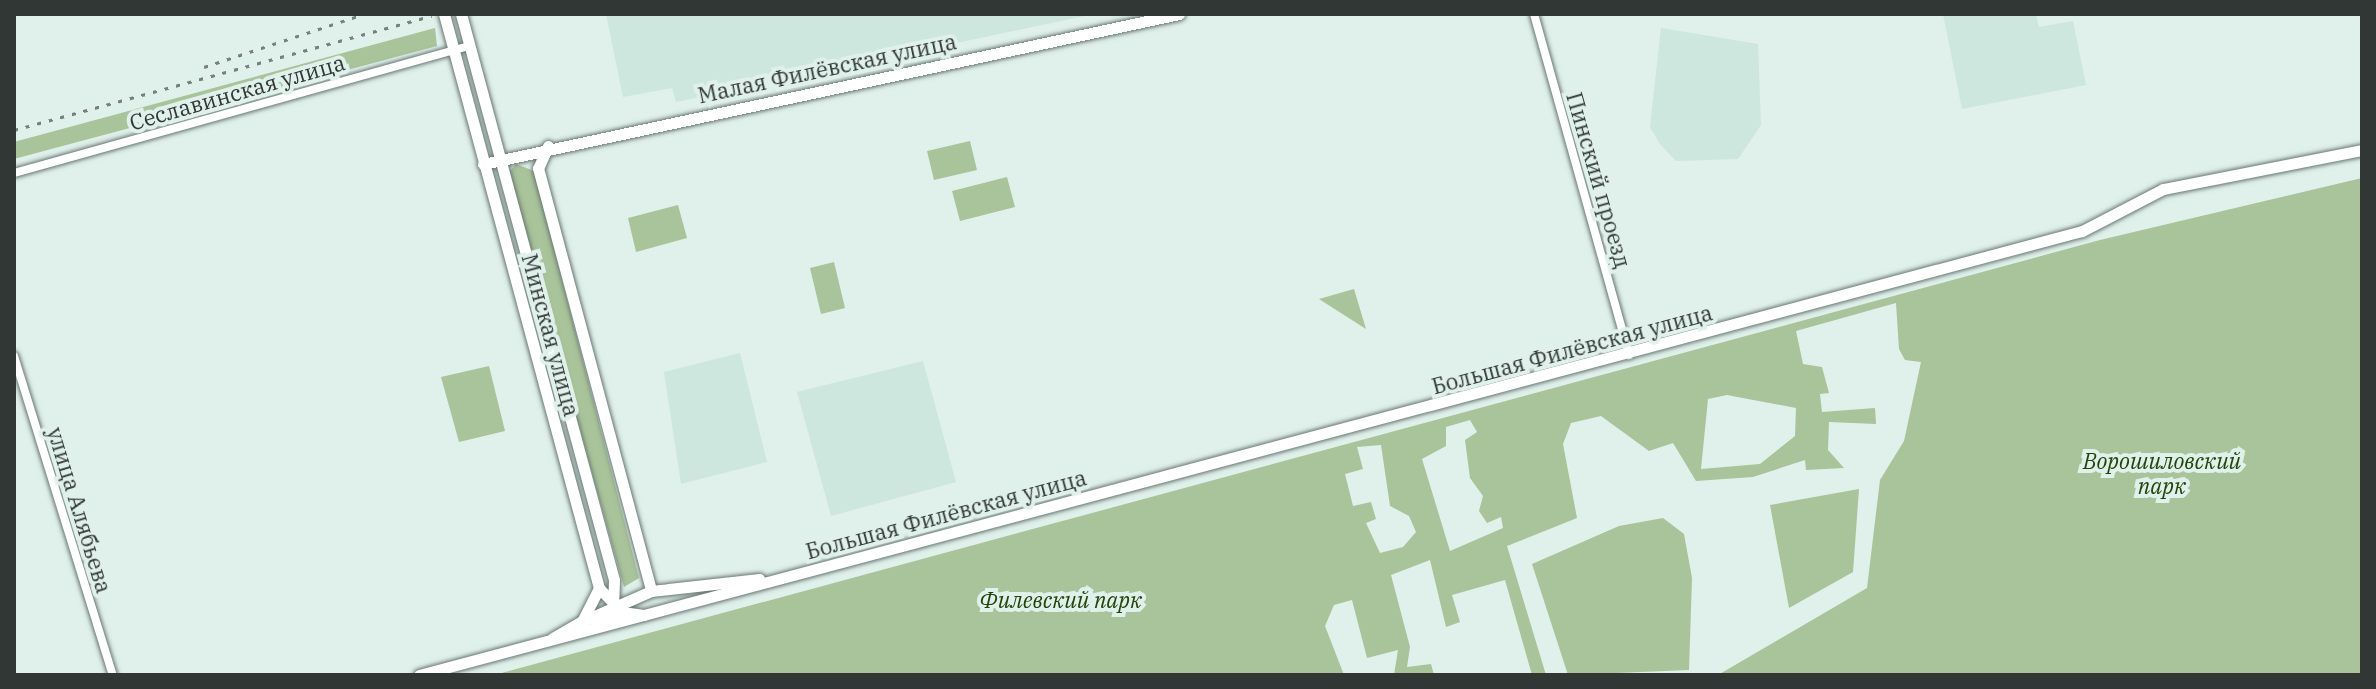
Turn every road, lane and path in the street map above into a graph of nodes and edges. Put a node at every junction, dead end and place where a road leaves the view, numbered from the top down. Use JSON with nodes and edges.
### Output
{"nodes":[{"id":1,"x":444,"y":14,"type":"edge"},
{"id":2,"x":461,"y":14,"type":"edge"},
{"id":3,"x":1179,"y":14,"type":"edge"},
{"id":4,"x":1534,"y":14,"type":"edge"},
{"id":5,"x":469,"y":46,"type":"junction"},
{"id":6,"x":453,"y":51,"type":"junction"},
{"id":7,"x":548,"y":146,"type":"junction"},
{"id":8,"x":2362,"y":150,"type":"edge"},
{"id":9,"x":497,"y":158,"type":"junction"},
{"id":10,"x":483,"y":164,"type":"junction"},
{"id":11,"x":14,"y":173,"type":"edge"},
{"id":12,"x":1629,"y":355,"type":"junction"},
{"id":13,"x":14,"y":356,"type":"edge"},
{"id":14,"x":787,"y":576,"type":"junction"},
{"id":15,"x":614,"y":580,"type":"junction"},
{"id":16,"x":599,"y":588,"type":"junction"},
{"id":17,"x":651,"y":591,"type":"junction"},
{"id":18,"x":639,"y":597,"type":"junction"},
{"id":19,"x":616,"y":608,"type":"junction"},
{"id":20,"x":661,"y":614,"type":"junction"},
{"id":21,"x":582,"y":621,"type":"junction"},
{"id":22,"x":576,"y":638,"type":"junction"},
{"id":23,"x":545,"y":642,"type":"junction"},
{"id":24,"x":113,"y":675,"type":"edge"},
{"id":25,"x":419,"y":675,"type":"edge"}],
"edges":[{"from":1,"to":6,"type":"street","name":"Минская улица"},
{"from":2,"to":5,"type":"street","name":"Минская улица"},
{"from":3,"to":7,"type":"street","name":"Малая Филёвская улица"},
{"from":4,"to":12,"type":"street","name":"Пинский проезд"},
{"from":5,"to":6,"type":"street","name":"Сеславинская улица"},
{"from":5,"to":9,"type":"street","name":"Минская улица"},
{"from":6,"to":10,"type":"street","name":"Минская улица"},
{"from":6,"to":11,"type":"street","name":"Сеславинская улица"},
{"from":7,"to":9,"type":"street","name":"Малая Филёвская улица"},
{"from":7,"to":17,"type":"street","name":"Минская улица"},
{"from":8,"to":12,"type":"street","name":"Большая Филёвская улица"},
{"from":9,"to":10,"type":"street","name":"Малая Филёвская улица"},
{"from":9,"to":15,"type":"street","name":"Минская улица"},
{"from":10,"to":16,"type":"street","name":"Минская улица"},
{"from":12,"to":14,"type":"street","name":"Большая Филёвская улица"},
{"from":13,"to":24,"type":"street","name":"улица Алябьева"},
{"from":14,"to":17,"type":"street","name":"Большая Филёвская улица"},
{"from":14,"to":20,"type":"street","name":"Большая Филёвская улица"},
{"from":15,"to":18,"type":"street"},
{"from":15,"to":19,"type":"street","name":"Минская улица"},
{"from":16,"to":19,"type":"street"},
{"from":16,"to":21,"type":"street"},
{"from":17,"to":18,"type":"street","name":"Большая Филёвская улица"},
{"from":18,"to":19,"type":"street","name":"Большая Филёвская улица"},
{"from":19,"to":20,"type":"street","name":"Большая Филёвская улица"},
{"from":19,"to":21,"type":"street","name":"Большая Филёвская улица"},
{"from":19,"to":22,"type":"street"},
{"from":20,"to":22,"type":"street","name":"Большая Филёвская улица"},
{"from":21,"to":23,"type":"street"},
{"from":22,"to":23,"type":"street","name":"Большая Филёвская улица"},
{"from":23,"to":25,"type":"street","name":"Большая Филёвская улица"}]}
